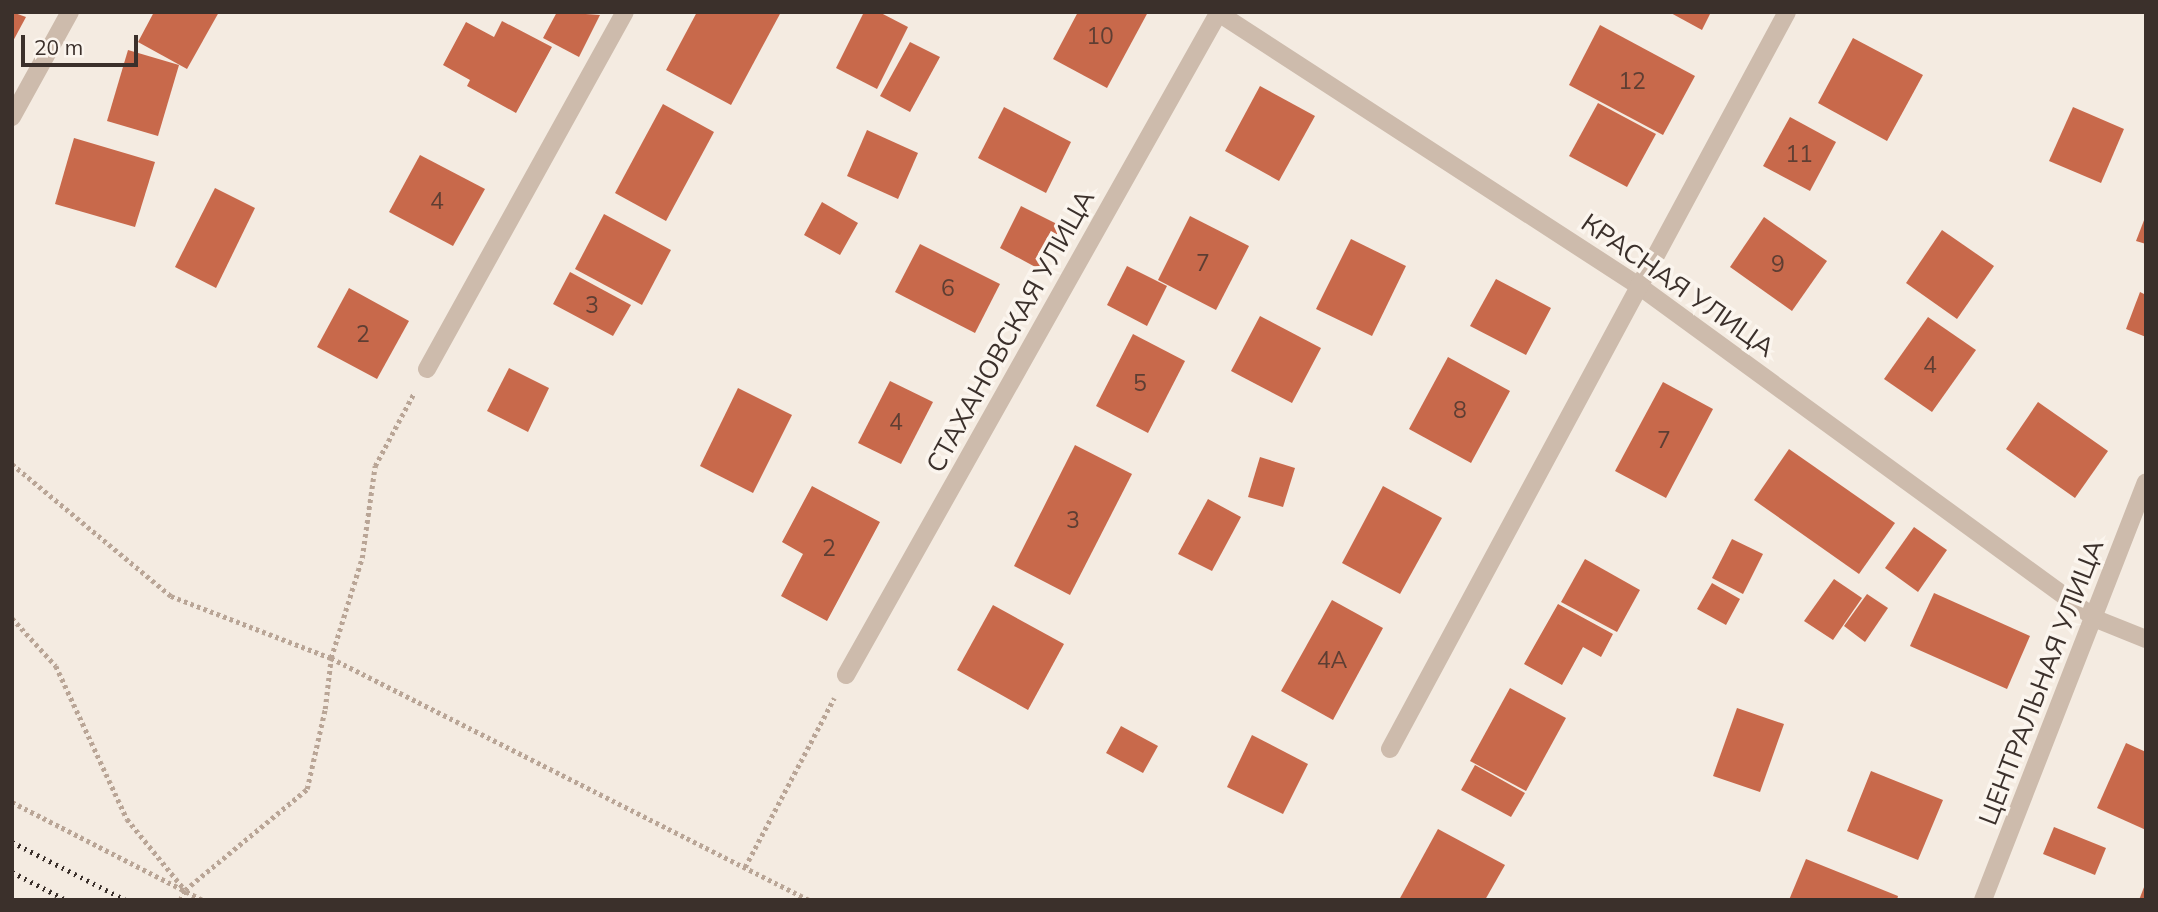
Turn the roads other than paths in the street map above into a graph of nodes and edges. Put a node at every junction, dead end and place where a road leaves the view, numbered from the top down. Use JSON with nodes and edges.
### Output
{"nodes":[{"id":1,"x":70,"y":12,"type":"edge"},
{"id":2,"x":625,"y":12,"type":"edge"},
{"id":3,"x":1787,"y":12,"type":"edge"},
{"id":4,"x":1218,"y":13,"type":"edge"},
{"id":5,"x":12,"y":117,"type":"edge"},
{"id":6,"x":1639,"y":286,"type":"junction"},
{"id":7,"x":427,"y":369,"type":"road end"},
{"id":8,"x":2146,"y":484,"type":"edge"},
{"id":9,"x":2096,"y":619,"type":"junction"},
{"id":10,"x":2146,"y":639,"type":"edge"},
{"id":11,"x":846,"y":675,"type":"road end"},
{"id":12,"x":1390,"y":749,"type":"dead end"},
{"id":13,"x":1983,"y":900,"type":"edge"}],
"edges":[{"from":1,"to":5,"type":"street"},
{"from":2,"to":7,"type":"street"},
{"from":3,"to":6,"type":"street"},
{"from":4,"to":6,"type":"street","name":"КРАСНАЯ УЛИЦА"},
{"from":4,"to":11,"type":"street","name":"СТАХАНОВСКАЯ УЛИЦА"},
{"from":6,"to":9,"type":"street","name":"КРАСНАЯ УЛИЦА"},
{"from":6,"to":12,"type":"street"},
{"from":8,"to":9,"type":"street","name":"ЦЕНТРАЛЬНАЯ УЛИЦА"},
{"from":9,"to":10,"type":"street","name":"КРАСНАЯ УЛИЦА"},
{"from":9,"to":13,"type":"street","name":"ЦЕНТРАЛЬНАЯ УЛИЦА"}]}
